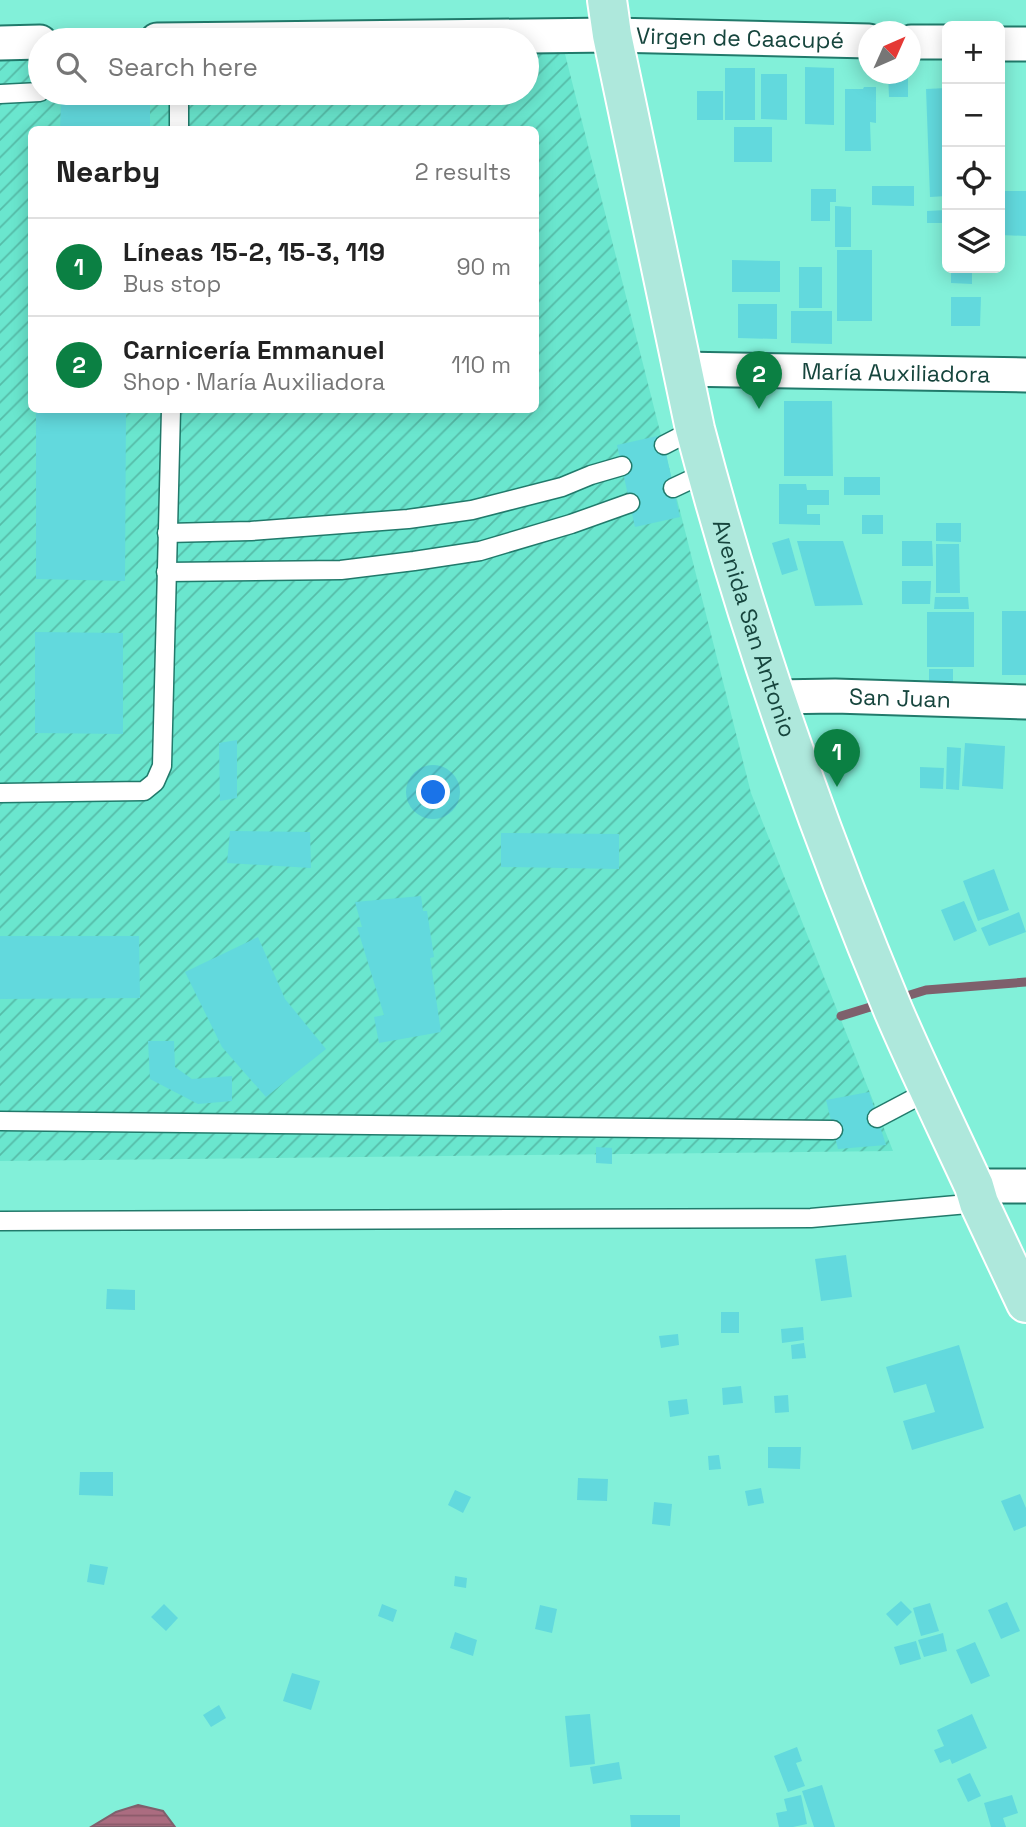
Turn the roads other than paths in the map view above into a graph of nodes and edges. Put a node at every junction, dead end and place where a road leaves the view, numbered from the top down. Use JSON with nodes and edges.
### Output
{"nodes":[{"id":1,"x":610,"y":18,"type":"edge"},
{"id":2,"x":404,"y":28,"type":"edge"},
{"id":3,"x":858,"y":40,"type":"edge"},
{"id":4,"x":28,"y":42,"type":"edge"},
{"id":5,"x":921,"y":42,"type":"edge"},
{"id":6,"x":0,"y":43,"type":"edge"},
{"id":7,"x":942,"y":43,"type":"edge"},
{"id":8,"x":1005,"y":44,"type":"edge"},
{"id":9,"x":1026,"y":44,"type":"edge"},
{"id":10,"x":28,"y":93,"type":"edge"},
{"id":11,"x":0,"y":94,"type":"edge"},
{"id":12,"x":179,"y":105,"type":"edge"},
{"id":13,"x":179,"y":126,"type":"edge"},
{"id":14,"x":681,"y":369,"type":"junction"},
{"id":15,"x":1026,"y":375,"type":"edge"},
{"id":16,"x":171,"y":413,"type":"edge"},
{"id":17,"x":622,"y":466,"type":"dead end"},
{"id":18,"x":629,"y":503,"type":"dead end"},
{"id":19,"x":167,"y":533,"type":"junction"},
{"id":20,"x":166,"y":572,"type":"junction"},
{"id":21,"x":774,"y":697,"type":"junction"},
{"id":22,"x":1026,"y":702,"type":"edge"},
{"id":23,"x":0,"y":793,"type":"edge"},
{"id":24,"x":930,"y":1090,"type":"junction"},
{"id":25,"x":877,"y":1118,"type":"dead end"},
{"id":26,"x":0,"y":1121,"type":"edge"},
{"id":27,"x":833,"y":1129,"type":"dead end"},
{"id":28,"x":1026,"y":1186,"type":"edge"},
{"id":29,"x":976,"y":1194,"type":"junction"},
{"id":30,"x":0,"y":1221,"type":"edge"},
{"id":31,"x":1026,"y":1303,"type":"edge"}],
"edges":[{"from":1,"to":2,"type":"street","name":"Virgen de Caacupé"},
{"from":1,"to":3,"type":"street","name":"Virgen de Caacupé"},
{"from":1,"to":14,"type":"main road","name":"Avenida San Antonio"},
{"from":4,"to":6,"type":"street"},
{"from":5,"to":7,"type":"street"},
{"from":8,"to":9,"type":"street"},
{"from":10,"to":11,"type":"lane"},
{"from":12,"to":13,"type":"lane"},
{"from":14,"to":15,"type":"street","name":"María Auxiliadora"},
{"from":14,"to":21,"type":"main road","name":"Avenida San Antonio"},
{"from":16,"to":19,"type":"lane"},
{"from":17,"to":19,"type":"lane"},
{"from":18,"to":20,"type":"lane"},
{"from":19,"to":20,"type":"lane"},
{"from":20,"to":23,"type":"lane"},
{"from":21,"to":22,"type":"street","name":"San Juan"},
{"from":21,"to":24,"type":"main road","name":"Avenida San Antonio"},
{"from":24,"to":25,"type":"lane"},
{"from":24,"to":29,"type":"main road","name":"Avenida San Antonio"},
{"from":26,"to":27,"type":"lane"},
{"from":28,"to":29,"type":"street"},
{"from":29,"to":30,"type":"lane"},
{"from":29,"to":31,"type":"main road","name":"Avenida San Antonio"}]}
